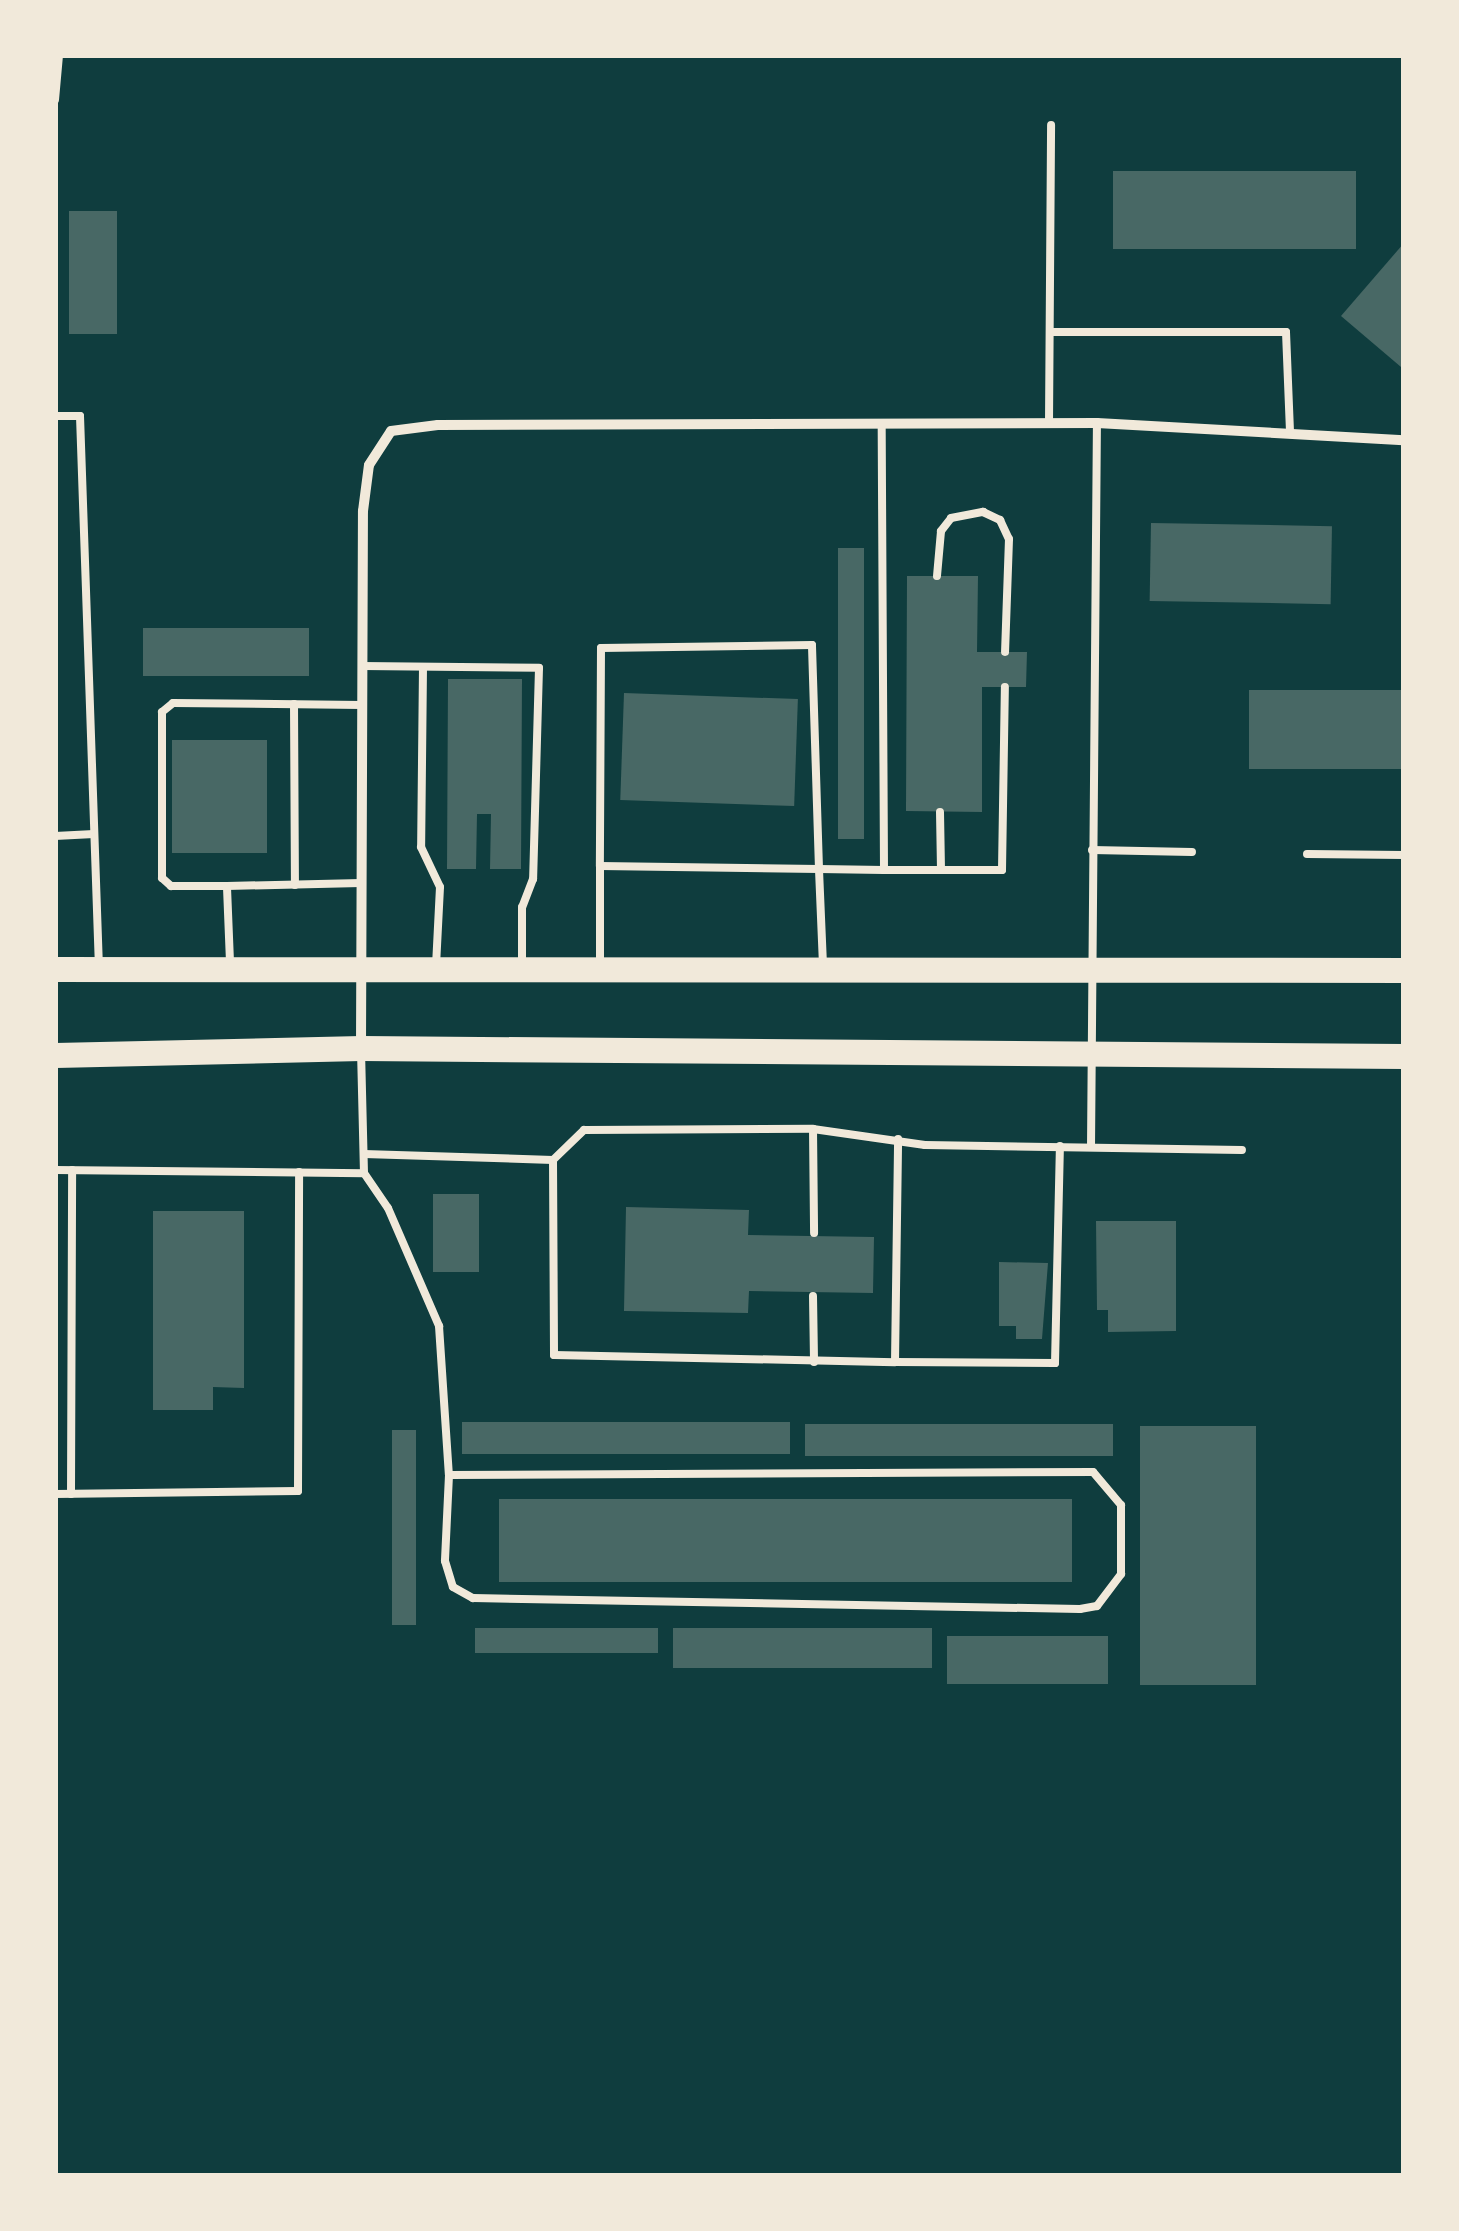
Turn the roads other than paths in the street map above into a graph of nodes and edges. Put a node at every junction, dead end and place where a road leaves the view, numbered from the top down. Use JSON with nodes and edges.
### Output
{"nodes":[{"id":1,"x":59,"y":55,"type":"edge"},
{"id":2,"x":55,"y":100,"type":"edge"},
{"id":3,"x":1050,"y":125,"type":"dead end"},
{"id":4,"x":1050,"y":332,"type":"junction"},
{"id":5,"x":55,"y":416,"type":"edge"},
{"id":6,"x":1049,"y":423,"type":"junction"},
{"id":7,"x":1097,"y":423,"type":"junction"},
{"id":8,"x":882,"y":424,"type":"junction"},
{"id":9,"x":1290,"y":431,"type":"junction"},
{"id":10,"x":1404,"y":440,"type":"edge"},
{"id":11,"x":937,"y":576,"type":"dead end"},
{"id":12,"x":1005,"y":652,"type":"dead end"},
{"id":13,"x":362,"y":666,"type":"junction"},
{"id":14,"x":423,"y":667,"type":"junction"},
{"id":15,"x":1005,"y":687,"type":"dead end"},
{"id":16,"x":294,"y":704,"type":"junction"},
{"id":17,"x":362,"y":705,"type":"junction"},
{"id":18,"x":940,"y":812,"type":"dead end"},
{"id":19,"x":94,"y":834,"type":"junction"},
{"id":20,"x":55,"y":836,"type":"edge"},
{"id":21,"x":1092,"y":850,"type":"junction"},
{"id":22,"x":1192,"y":852,"type":"dead end"},
{"id":23,"x":1307,"y":854,"type":"dead end"},
{"id":24,"x":1404,"y":854,"type":"edge"},
{"id":25,"x":600,"y":866,"type":"junction"},
{"id":26,"x":820,"y":869,"type":"junction"},
{"id":27,"x":884,"y":870,"type":"junction"},
{"id":28,"x":941,"y":870,"type":"junction"},
{"id":29,"x":361,"y":883,"type":"junction"},
{"id":30,"x":227,"y":886,"type":"junction"},
{"id":31,"x":295,"y":886,"type":"junction"},
{"id":32,"x":360,"y":965,"type":"junction"},
{"id":33,"x":823,"y":965,"type":"junction"},
{"id":34,"x":436,"y":966,"type":"junction"},
{"id":35,"x":522,"y":966,"type":"junction"},
{"id":36,"x":600,"y":966,"type":"junction"},
{"id":37,"x":230,"y":967,"type":"junction"},
{"id":38,"x":99,"y":968,"type":"junction"},
{"id":39,"x":55,"y":969,"type":"edge"},
{"id":40,"x":1404,"y":970,"type":"edge"},
{"id":41,"x":1092,"y":971,"type":"junction"},
{"id":42,"x":361,"y":1048,"type":"junction"},
{"id":43,"x":1090,"y":1053,"type":"junction"},
{"id":44,"x":55,"y":1054,"type":"edge"},
{"id":45,"x":1404,"y":1056,"type":"edge"},
{"id":46,"x":813,"y":1129,"type":"junction"},
{"id":47,"x":898,"y":1139,"type":"junction"},
{"id":48,"x":1060,"y":1146,"type":"junction"},
{"id":49,"x":1092,"y":1147,"type":"junction"},
{"id":50,"x":1242,"y":1150,"type":"dead end"},
{"id":51,"x":364,"y":1154,"type":"junction"},
{"id":52,"x":553,"y":1160,"type":"junction"},
{"id":53,"x":55,"y":1170,"type":"edge"},
{"id":54,"x":72,"y":1170,"type":"junction"},
{"id":55,"x":298,"y":1172,"type":"junction"},
{"id":56,"x":364,"y":1173,"type":"junction"},
{"id":57,"x":814,"y":1234,"type":"dead end"},
{"id":58,"x":813,"y":1296,"type":"dead end"},
{"id":59,"x":814,"y":1362,"type":"junction"},
{"id":60,"x":895,"y":1362,"type":"junction"},
{"id":61,"x":448,"y":1475,"type":"junction"},
{"id":62,"x":55,"y":1494,"type":"edge"},
{"id":63,"x":71,"y":1494,"type":"junction"}],
"edges":[{"from":1,"to":2,"type":"lane"},
{"from":3,"to":4,"type":"lane"},
{"from":4,"to":6,"type":"lane"},
{"from":4,"to":9,"type":"lane"},
{"from":5,"to":19,"type":"lane"},
{"from":6,"to":7,"type":"street"},
{"from":6,"to":8,"type":"street"},
{"from":7,"to":9,"type":"street"},
{"from":7,"to":21,"type":"lane"},
{"from":8,"to":13,"type":"street"},
{"from":8,"to":27,"type":"lane"},
{"from":9,"to":10,"type":"street"},
{"from":11,"to":12,"type":"lane"},
{"from":13,"to":14,"type":"lane"},
{"from":13,"to":17,"type":"street"},
{"from":14,"to":34,"type":"lane"},
{"from":14,"to":35,"type":"lane"},
{"from":15,"to":28,"type":"lane"},
{"from":16,"to":17,"type":"lane"},
{"from":16,"to":30,"type":"lane"},
{"from":16,"to":31,"type":"lane"},
{"from":17,"to":29,"type":"street"},
{"from":18,"to":28,"type":"lane"},
{"from":19,"to":20,"type":"lane"},
{"from":19,"to":38,"type":"lane"},
{"from":21,"to":22,"type":"lane"},
{"from":21,"to":41,"type":"lane"},
{"from":23,"to":24,"type":"lane"},
{"from":25,"to":26,"type":"lane"},
{"from":25,"to":26,"type":"lane"},
{"from":25,"to":36,"type":"lane"},
{"from":26,"to":27,"type":"lane"},
{"from":26,"to":33,"type":"lane"},
{"from":27,"to":28,"type":"lane"},
{"from":29,"to":31,"type":"lane"},
{"from":29,"to":32,"type":"street"},
{"from":30,"to":31,"type":"lane"},
{"from":30,"to":37,"type":"lane"},
{"from":32,"to":34,"type":"main road"},
{"from":32,"to":37,"type":"main road"},
{"from":32,"to":42,"type":"street"},
{"from":33,"to":36,"type":"main road"},
{"from":33,"to":41,"type":"main road"},
{"from":34,"to":35,"type":"main road"},
{"from":35,"to":36,"type":"main road"},
{"from":37,"to":38,"type":"main road"},
{"from":38,"to":39,"type":"main road"},
{"from":40,"to":41,"type":"main road"},
{"from":41,"to":43,"type":"lane"},
{"from":42,"to":43,"type":"main road"},
{"from":42,"to":44,"type":"main road"},
{"from":42,"to":51,"type":"lane"},
{"from":43,"to":45,"type":"main road"},
{"from":43,"to":49,"type":"lane"},
{"from":46,"to":47,"type":"lane"},
{"from":46,"to":52,"type":"lane"},
{"from":46,"to":57,"type":"lane"},
{"from":47,"to":48,"type":"lane"},
{"from":47,"to":60,"type":"lane"},
{"from":48,"to":49,"type":"lane"},
{"from":48,"to":60,"type":"lane"},
{"from":49,"to":50,"type":"lane"},
{"from":51,"to":52,"type":"lane"},
{"from":51,"to":56,"type":"lane"},
{"from":52,"to":59,"type":"lane"},
{"from":53,"to":54,"type":"lane"},
{"from":54,"to":55,"type":"lane"},
{"from":54,"to":63,"type":"lane"},
{"from":55,"to":56,"type":"lane"},
{"from":55,"to":63,"type":"lane"},
{"from":56,"to":61,"type":"lane"},
{"from":58,"to":59,"type":"lane"},
{"from":59,"to":60,"type":"lane"},
{"from":61,"to":61,"type":"lane"},
{"from":62,"to":63,"type":"lane"}]}
